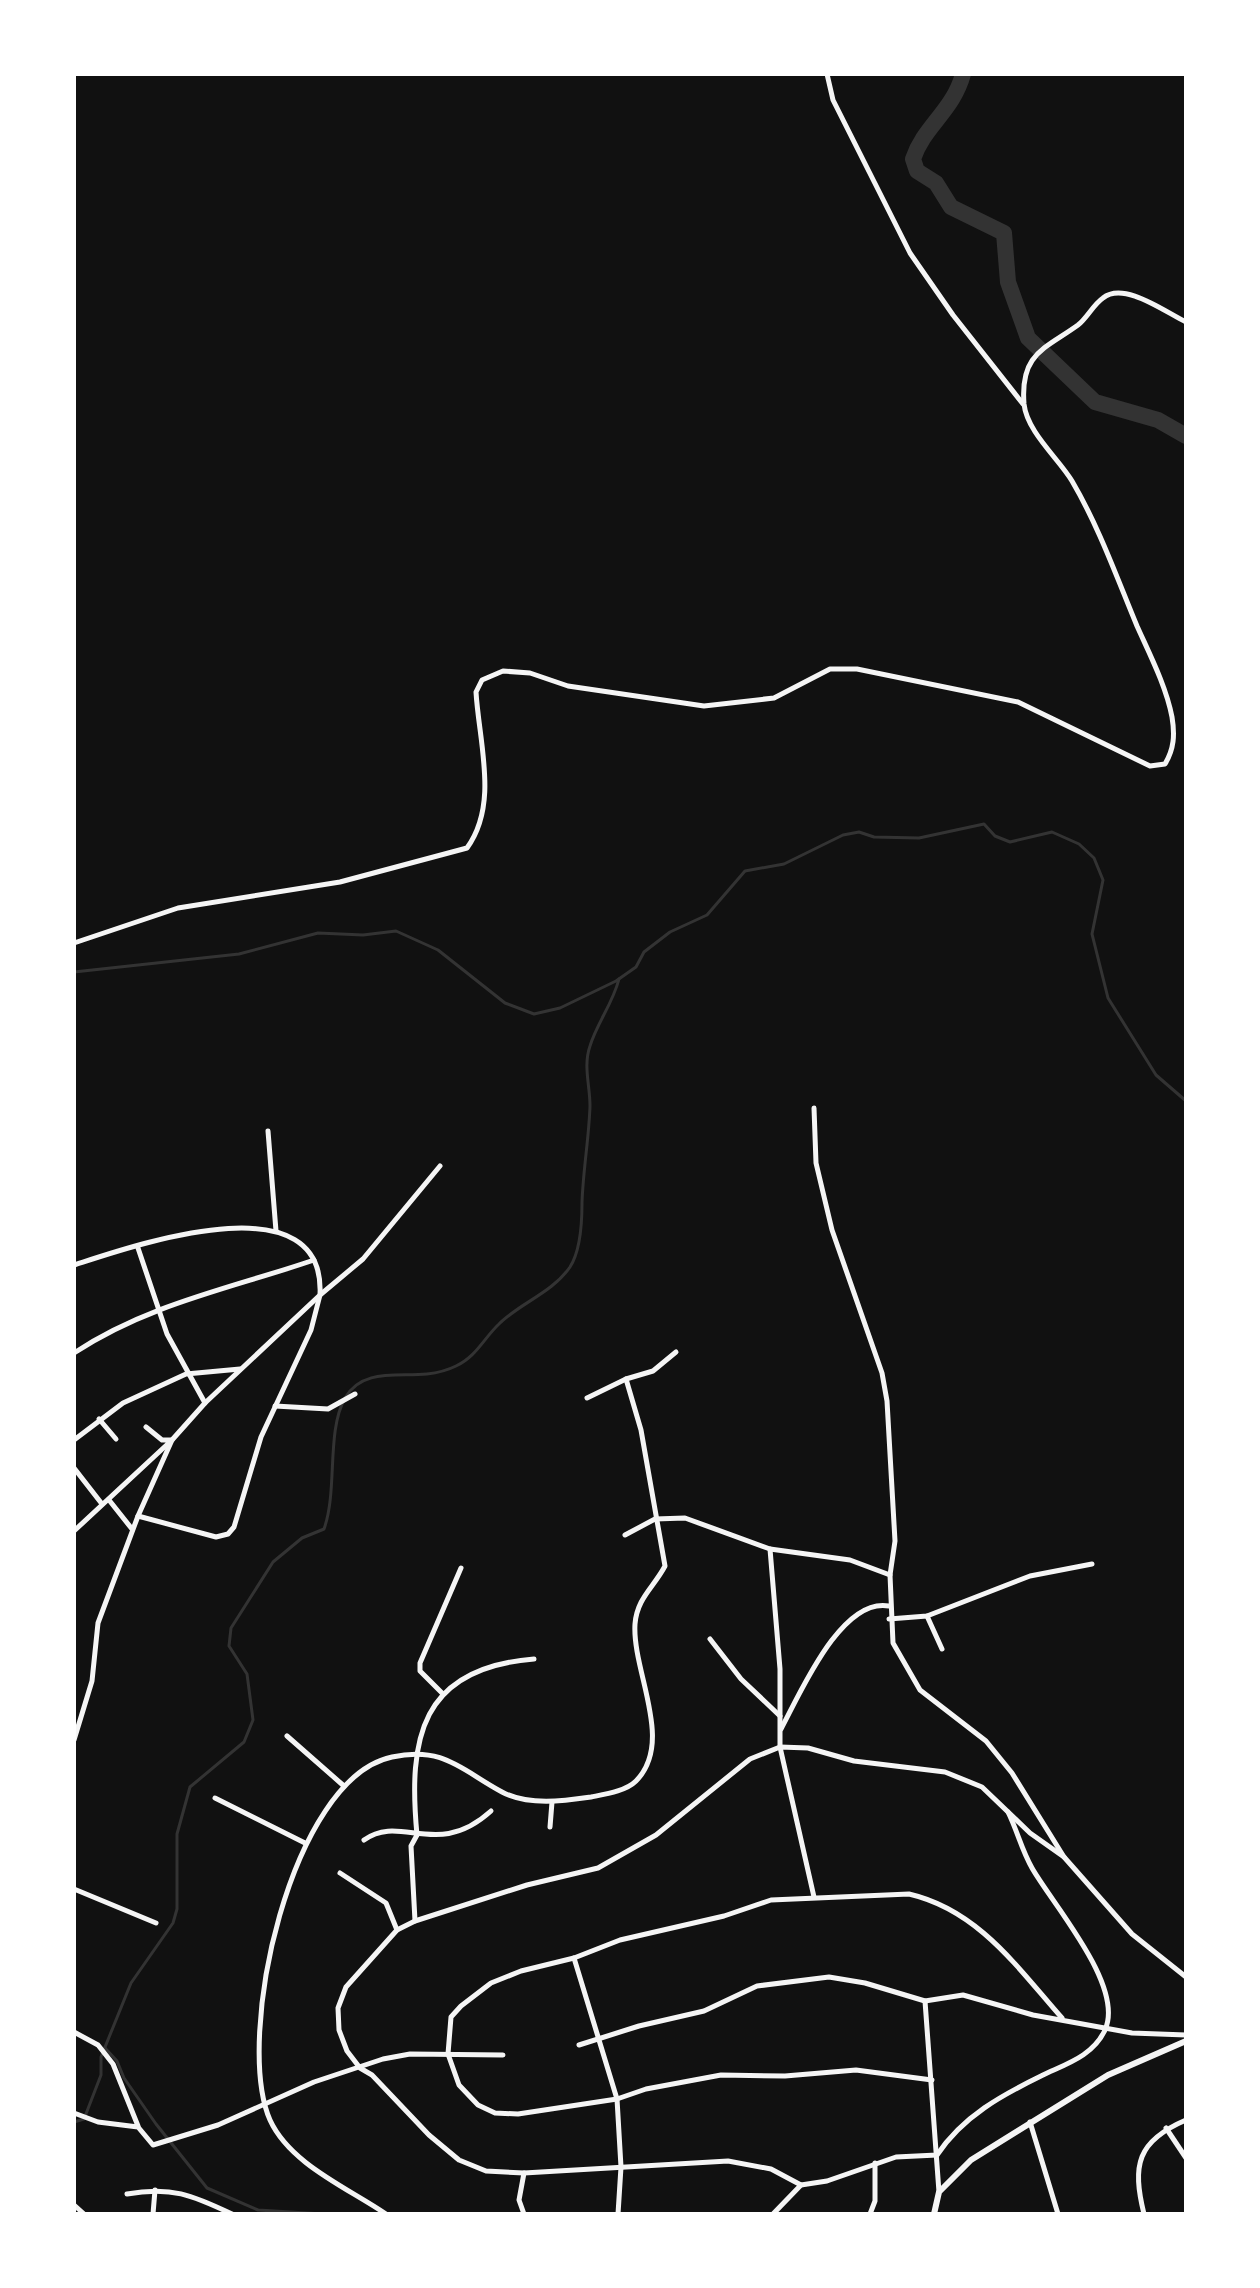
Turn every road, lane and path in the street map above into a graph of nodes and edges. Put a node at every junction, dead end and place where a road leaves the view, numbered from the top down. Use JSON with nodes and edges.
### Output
{"nodes":[{"id":1,"x":827,"y":74,"type":"edge"},
{"id":2,"x":1186,"y":322,"type":"edge"},
{"id":3,"x":1024,"y":406,"type":"junction"},
{"id":4,"x":75,"y":940,"type":"edge"},
{"id":5,"x":814,"y":1108,"type":"dead end"},
{"id":6,"x":268,"y":1131,"type":"dead end"},
{"id":7,"x":440,"y":1166,"type":"dead end"},
{"id":8,"x":276,"y":1231,"type":"junction"},
{"id":9,"x":138,"y":1248,"type":"junction"},
{"id":10,"x":314,"y":1260,"type":"junction"},
{"id":11,"x":74,"y":1265,"type":"edge"},
{"id":12,"x":320,"y":1295,"type":"junction"},
{"id":13,"x":161,"y":1307,"type":"junction"},
{"id":14,"x":676,"y":1352,"type":"dead end"},
{"id":15,"x":74,"y":1353,"type":"edge"},
{"id":16,"x":241,"y":1369,"type":"junction"},
{"id":17,"x":186,"y":1374,"type":"junction"},
{"id":18,"x":626,"y":1379,"type":"junction"},
{"id":19,"x":355,"y":1394,"type":"dead end"},
{"id":20,"x":587,"y":1398,"type":"dead end"},
{"id":21,"x":205,"y":1403,"type":"junction"},
{"id":22,"x":275,"y":1406,"type":"junction"},
{"id":23,"x":99,"y":1419,"type":"junction"},
{"id":24,"x":146,"y":1427,"type":"dead end"},
{"id":25,"x":116,"y":1439,"type":"dead end"},
{"id":26,"x":74,"y":1440,"type":"edge"},
{"id":27,"x":172,"y":1440,"type":"junction"},
{"id":28,"x":74,"y":1468,"type":"edge"},
{"id":29,"x":108,"y":1499,"type":"junction"},
{"id":30,"x":102,"y":1504,"type":"junction"},
{"id":31,"x":138,"y":1516,"type":"junction"},
{"id":32,"x":655,"y":1519,"type":"junction"},
{"id":33,"x":133,"y":1530,"type":"junction"},
{"id":34,"x":74,"y":1531,"type":"edge"},
{"id":35,"x":625,"y":1535,"type":"dead end"},
{"id":36,"x":770,"y":1549,"type":"junction"},
{"id":37,"x":1092,"y":1564,"type":"dead end"},
{"id":38,"x":461,"y":1568,"type":"dead end"},
{"id":39,"x":890,"y":1575,"type":"junction"},
{"id":40,"x":889,"y":1606,"type":"junction"},
{"id":41,"x":927,"y":1616,"type":"junction"},
{"id":42,"x":889,"y":1619,"type":"junction"},
{"id":43,"x":710,"y":1639,"type":"dead end"},
{"id":44,"x":942,"y":1649,"type":"dead end"},
{"id":45,"x":534,"y":1659,"type":"dead end"},
{"id":46,"x":442,"y":1693,"type":"junction"},
{"id":47,"x":84,"y":1708,"type":"junction"},
{"id":48,"x":74,"y":1717,"type":"edge"},
{"id":49,"x":780,"y":1717,"type":"junction"},
{"id":50,"x":780,"y":1730,"type":"junction"},
{"id":51,"x":287,"y":1736,"type":"dead end"},
{"id":52,"x":74,"y":1740,"type":"edge"},
{"id":53,"x":780,"y":1747,"type":"junction"},
{"id":54,"x":414,"y":1753,"type":"junction"},
{"id":55,"x":344,"y":1786,"type":"junction"},
{"id":56,"x":215,"y":1798,"type":"dead end"},
{"id":57,"x":552,"y":1802,"type":"junction"},
{"id":58,"x":1005,"y":1806,"type":"junction"},
{"id":59,"x":491,"y":1811,"type":"dead end"},
{"id":60,"x":550,"y":1827,"type":"dead end"},
{"id":61,"x":417,"y":1835,"type":"junction"},
{"id":62,"x":364,"y":1840,"type":"dead end"},
{"id":63,"x":305,"y":1843,"type":"junction"},
{"id":64,"x":1064,"y":1857,"type":"junction"},
{"id":65,"x":340,"y":1873,"type":"dead end"},
{"id":66,"x":74,"y":1889,"type":"edge"},
{"id":67,"x":814,"y":1897,"type":"junction"},
{"id":68,"x":415,"y":1921,"type":"junction"},
{"id":69,"x":156,"y":1923,"type":"dead end"},
{"id":70,"x":397,"y":1930,"type":"junction"},
{"id":71,"x":574,"y":1958,"type":"junction"},
{"id":72,"x":1186,"y":1977,"type":"edge"},
{"id":73,"x":925,"y":2001,"type":"junction"},
{"id":74,"x":1062,"y":2018,"type":"junction"},
{"id":75,"x":1107,"y":2027,"type":"junction"},
{"id":76,"x":74,"y":2032,"type":"edge"},
{"id":77,"x":1186,"y":2038,"type":"edge"},
{"id":78,"x":601,"y":2040,"type":"junction"},
{"id":79,"x":579,"y":2045,"type":"dead end"},
{"id":80,"x":448,"y":2054,"type":"junction"},
{"id":81,"x":503,"y":2055,"type":"dead end"},
{"id":82,"x":360,"y":2068,"type":"junction"},
{"id":83,"x":932,"y":2080,"type":"junction"},
{"id":84,"x":617,"y":2099,"type":"junction"},
{"id":85,"x":265,"y":2104,"type":"junction"},
{"id":86,"x":77,"y":2114,"type":"edge"},
{"id":87,"x":1186,"y":2120,"type":"edge"},
{"id":88,"x":1030,"y":2122,"type":"junction"},
{"id":89,"x":138,"y":2127,"type":"junction"},
{"id":90,"x":1166,"y":2128,"type":"junction"},
{"id":91,"x":937,"y":2155,"type":"junction"},
{"id":92,"x":1186,"y":2158,"type":"edge"},
{"id":93,"x":875,"y":2163,"type":"junction"},
{"id":94,"x":621,"y":2167,"type":"junction"},
{"id":95,"x":524,"y":2173,"type":"junction"},
{"id":96,"x":801,"y":2185,"type":"junction"},
{"id":97,"x":155,"y":2190,"type":"junction"},
{"id":98,"x":939,"y":2192,"type":"junction"},
{"id":99,"x":127,"y":2194,"type":"dead end"},
{"id":100,"x":74,"y":2205,"type":"edge"},
{"id":101,"x":84,"y":2214,"type":"edge"},
{"id":102,"x":153,"y":2214,"type":"edge"},
{"id":103,"x":232,"y":2214,"type":"edge"},
{"id":104,"x":386,"y":2214,"type":"edge"},
{"id":105,"x":524,"y":2214,"type":"edge"},
{"id":106,"x":618,"y":2214,"type":"edge"},
{"id":107,"x":773,"y":2214,"type":"edge"},
{"id":108,"x":870,"y":2214,"type":"edge"},
{"id":109,"x":934,"y":2214,"type":"edge"},
{"id":110,"x":1058,"y":2214,"type":"edge"},
{"id":111,"x":1144,"y":2214,"type":"edge"}],
"edges":[{"from":1,"to":3,"type":"street"},
{"from":2,"to":3,"type":"street"},
{"from":3,"to":4,"type":"street"},
{"from":5,"to":39,"type":"street"},
{"from":6,"to":8,"type":"street"},
{"from":7,"to":12,"type":"street"},
{"from":8,"to":9,"type":"street"},
{"from":8,"to":10,"type":"street"},
{"from":9,"to":11,"type":"street"},
{"from":9,"to":13,"type":"street"},
{"from":10,"to":12,"type":"street"},
{"from":10,"to":13,"type":"street"},
{"from":12,"to":16,"type":"street"},
{"from":12,"to":22,"type":"street"},
{"from":13,"to":15,"type":"street"},
{"from":13,"to":17,"type":"street"},
{"from":14,"to":18,"type":"street"},
{"from":16,"to":17,"type":"street"},
{"from":16,"to":21,"type":"street"},
{"from":17,"to":21,"type":"street"},
{"from":17,"to":23,"type":"street"},
{"from":18,"to":20,"type":"street"},
{"from":18,"to":32,"type":"street"},
{"from":19,"to":22,"type":"street"},
{"from":21,"to":27,"type":"street"},
{"from":22,"to":31,"type":"street"},
{"from":23,"to":25,"type":"street"},
{"from":23,"to":26,"type":"street"},
{"from":24,"to":27,"type":"street"},
{"from":27,"to":29,"type":"street"},
{"from":27,"to":31,"type":"street"},
{"from":28,"to":30,"type":"street"},
{"from":29,"to":30,"type":"street"},
{"from":29,"to":33,"type":"street"},
{"from":30,"to":34,"type":"street"},
{"from":31,"to":33,"type":"street"},
{"from":32,"to":35,"type":"street"},
{"from":32,"to":36,"type":"street"},
{"from":32,"to":57,"type":"street"},
{"from":33,"to":47,"type":"street"},
{"from":36,"to":39,"type":"street"},
{"from":36,"to":49,"type":"street"},
{"from":37,"to":41,"type":"street"},
{"from":38,"to":46,"type":"street"},
{"from":39,"to":40,"type":"street"},
{"from":40,"to":42,"type":"street"},
{"from":40,"to":50,"type":"street"},
{"from":41,"to":42,"type":"street"},
{"from":41,"to":44,"type":"street"},
{"from":42,"to":64,"type":"street"},
{"from":43,"to":49,"type":"street"},
{"from":45,"to":46,"type":"street"},
{"from":46,"to":54,"type":"street"},
{"from":47,"to":48,"type":"street"},
{"from":47,"to":52,"type":"street"},
{"from":49,"to":50,"type":"street"},
{"from":50,"to":53,"type":"street"},
{"from":51,"to":55,"type":"street"},
{"from":53,"to":58,"type":"street"},
{"from":53,"to":67,"type":"street"},
{"from":53,"to":68,"type":"street"},
{"from":54,"to":55,"type":"street"},
{"from":54,"to":57,"type":"street"},
{"from":54,"to":61,"type":"street"},
{"from":55,"to":63,"type":"street"},
{"from":56,"to":63,"type":"street"},
{"from":57,"to":60,"type":"street"},
{"from":58,"to":64,"type":"street"},
{"from":58,"to":75,"type":"street"},
{"from":59,"to":61,"type":"street"},
{"from":61,"to":62,"type":"street"},
{"from":61,"to":68,"type":"street"},
{"from":63,"to":85,"type":"street"},
{"from":64,"to":72,"type":"street"},
{"from":65,"to":70,"type":"street"},
{"from":66,"to":69,"type":"street"},
{"from":67,"to":71,"type":"street"},
{"from":67,"to":74,"type":"street"},
{"from":68,"to":70,"type":"street"},
{"from":70,"to":82,"type":"street"},
{"from":71,"to":78,"type":"street"},
{"from":71,"to":80,"type":"street"},
{"from":73,"to":74,"type":"street"},
{"from":73,"to":78,"type":"street"},
{"from":73,"to":83,"type":"street"},
{"from":74,"to":75,"type":"street"},
{"from":75,"to":77,"type":"street"},
{"from":75,"to":91,"type":"street"},
{"from":76,"to":89,"type":"street"},
{"from":77,"to":88,"type":"street"},
{"from":78,"to":79,"type":"street"},
{"from":78,"to":84,"type":"street"},
{"from":80,"to":81,"type":"street"},
{"from":80,"to":82,"type":"street"},
{"from":80,"to":84,"type":"street"},
{"from":82,"to":85,"type":"street"},
{"from":82,"to":95,"type":"street"},
{"from":83,"to":84,"type":"street"},
{"from":83,"to":91,"type":"street"},
{"from":84,"to":94,"type":"street"},
{"from":85,"to":89,"type":"street"},
{"from":85,"to":104,"type":"street"},
{"from":86,"to":89,"type":"street"},
{"from":87,"to":90,"type":"street"},
{"from":88,"to":98,"type":"street"},
{"from":88,"to":110,"type":"street"},
{"from":90,"to":92,"type":"street"},
{"from":90,"to":111,"type":"street"},
{"from":91,"to":93,"type":"street"},
{"from":91,"to":98,"type":"street"},
{"from":93,"to":96,"type":"street"},
{"from":93,"to":108,"type":"street"},
{"from":94,"to":95,"type":"street"},
{"from":94,"to":96,"type":"street"},
{"from":94,"to":106,"type":"street"},
{"from":95,"to":105,"type":"street"},
{"from":96,"to":107,"type":"street"},
{"from":97,"to":99,"type":"street"},
{"from":97,"to":102,"type":"street"},
{"from":97,"to":103,"type":"street"},
{"from":98,"to":109,"type":"street"},
{"from":100,"to":101,"type":"street"}]}
